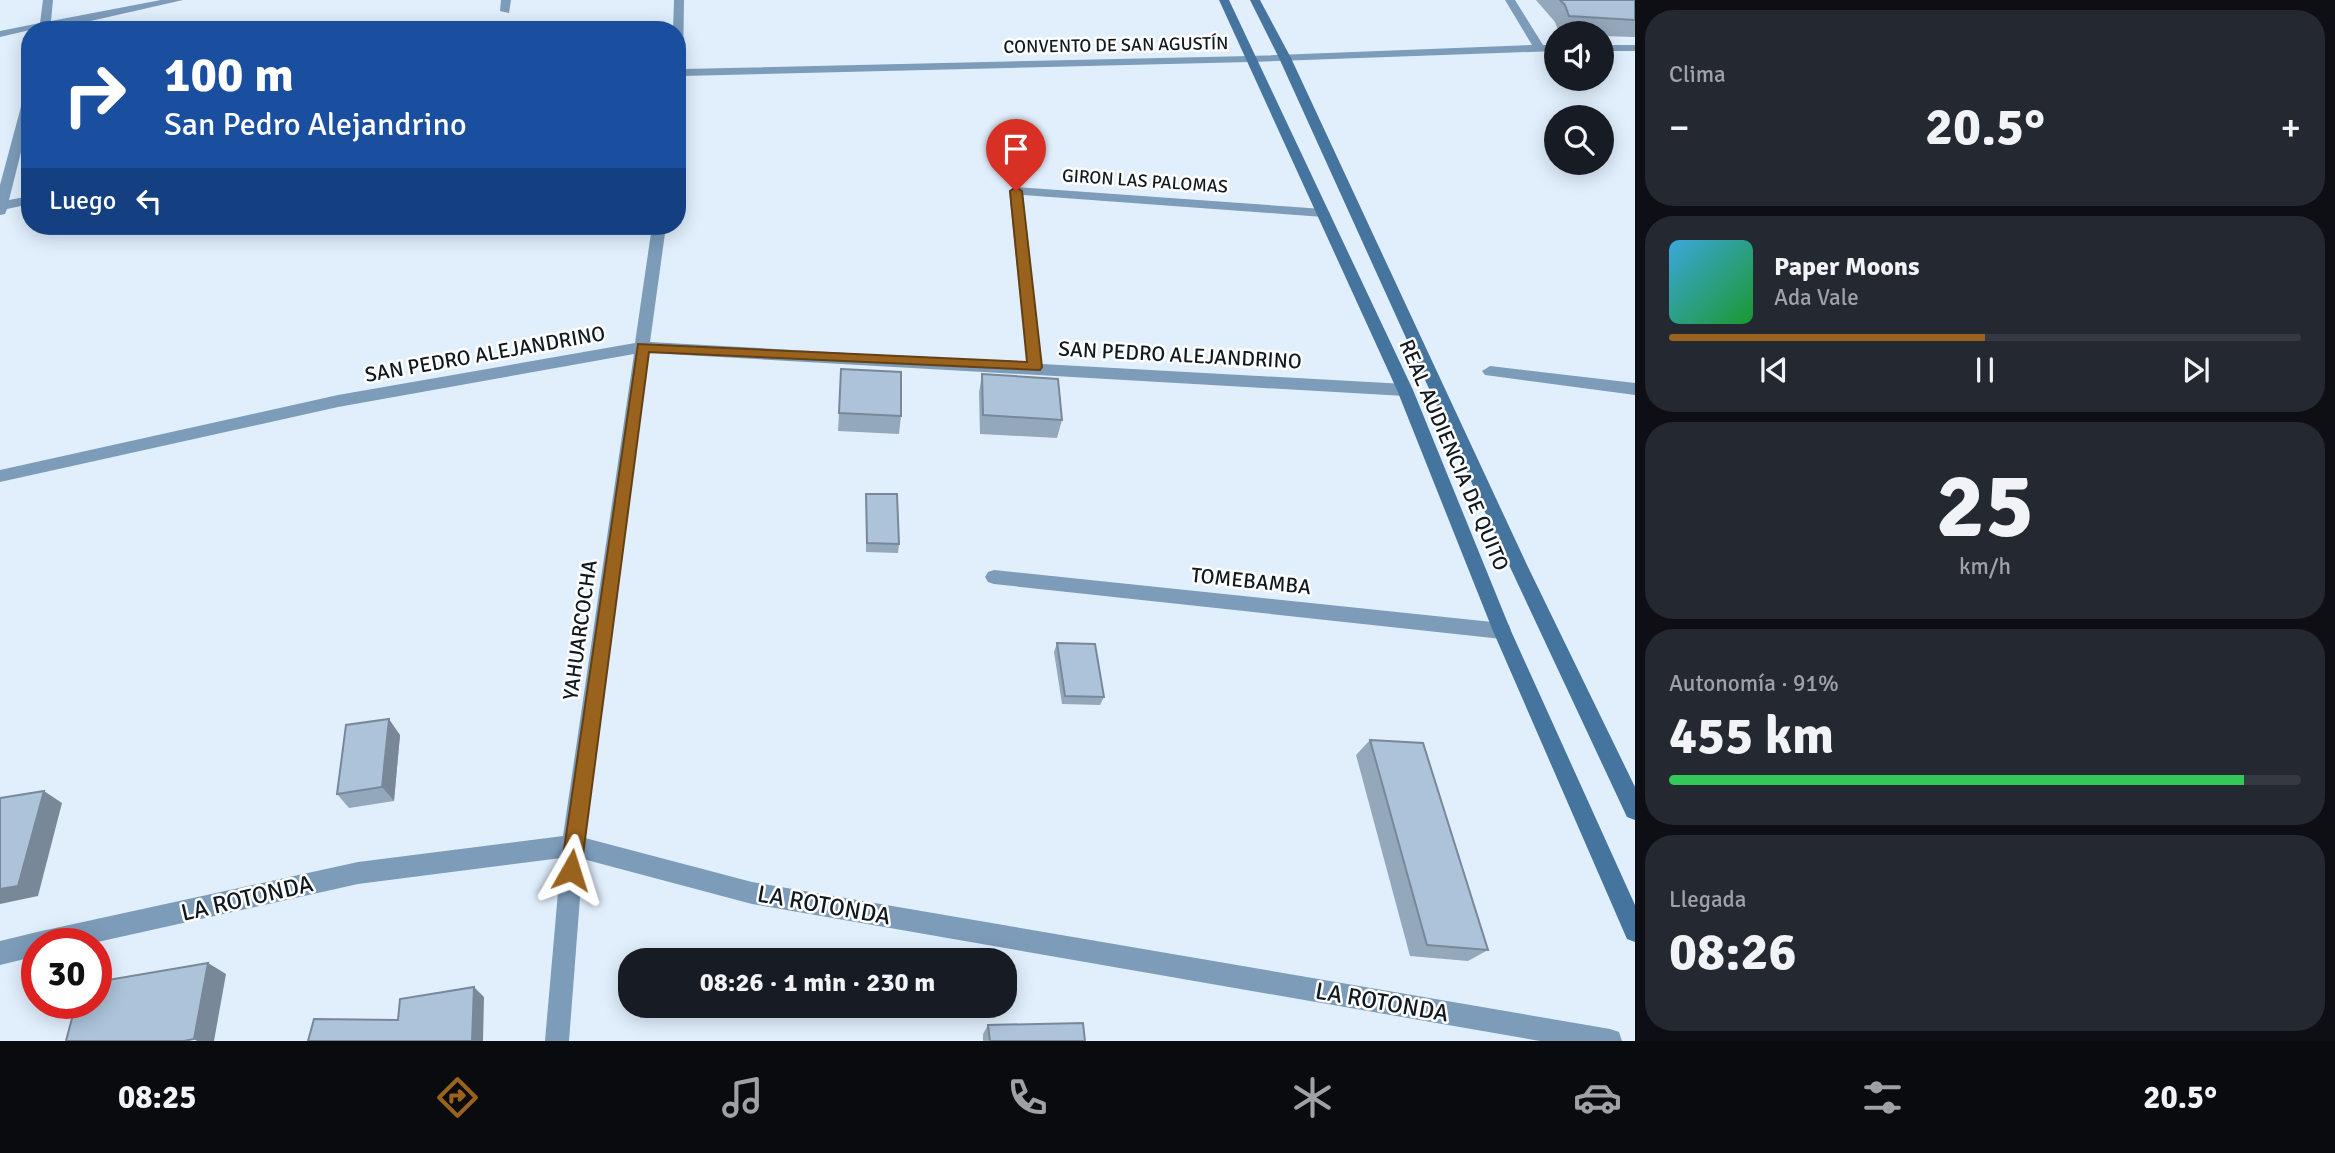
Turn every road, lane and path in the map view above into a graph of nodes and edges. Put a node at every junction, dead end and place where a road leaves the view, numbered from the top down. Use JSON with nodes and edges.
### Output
{"nodes":[{"id":1,"x":48,"y":0,"type":"edge"},
{"id":2,"x":178,"y":0,"type":"edge"},
{"id":3,"x":679,"y":0,"type":"edge"},
{"id":4,"x":1224,"y":0,"type":"edge"},
{"id":5,"x":1255,"y":0,"type":"edge"},
{"id":6,"x":1510,"y":0,"type":"edge"},
{"id":7,"x":46,"y":21,"type":"edge"},
{"id":8,"x":78,"y":21,"type":"edge"},
{"id":9,"x":679,"y":21,"type":"edge"},
{"id":10,"x":21,"y":31,"type":"edge"},
{"id":11,"x":0,"y":34,"type":"edge"},
{"id":12,"x":1539,"y":48,"type":"junction"},
{"id":13,"x":1544,"y":48,"type":"edge"},
{"id":14,"x":1614,"y":48,"type":"edge"},
{"id":15,"x":1635,"y":48,"type":"edge"},
{"id":16,"x":1285,"y":58,"type":"junction"},
{"id":17,"x":1251,"y":59,"type":"junction"},
{"id":18,"x":686,"y":72,"type":"edge"},
{"id":19,"x":21,"y":127,"type":"edge"},
{"id":20,"x":21,"y":202,"type":"edge"},
{"id":21,"x":1,"y":207,"type":"edge"},
{"id":22,"x":1323,"y":213,"type":"junction"},
{"id":23,"x":658,"y":235,"type":"edge"},
{"id":24,"x":643,"y":347,"type":"junction"},
{"id":25,"x":1035,"y":367,"type":"junction"},
{"id":26,"x":1490,"y":371,"type":"dead end"},
{"id":27,"x":1635,"y":389,"type":"edge"},
{"id":28,"x":1405,"y":390,"type":"junction"},
{"id":29,"x":0,"y":476,"type":"edge"},
{"id":30,"x":994,"y":577,"type":"dead end"},
{"id":31,"x":1502,"y":631,"type":"junction"},
{"id":32,"x":1635,"y":810,"type":"edge"},
{"id":33,"x":573,"y":846,"type":"junction"},
{"id":34,"x":110,"y":928,"type":"edge"},
{"id":35,"x":1635,"y":931,"type":"edge"},
{"id":36,"x":21,"y":948,"type":"edge"},
{"id":37,"x":0,"y":953,"type":"edge"},
{"id":38,"x":557,"y":1041,"type":"edge"},
{"id":39,"x":1610,"y":1041,"type":"edge"}],
"edges":[{"from":1,"to":7,"type":"street"},
{"from":2,"to":8,"type":"street"},
{"from":3,"to":9,"type":"street"},
{"from":4,"to":17,"type":"main road","name":"REAL AUDIENCIA DE QUITO"},
{"from":5,"to":16,"type":"main road","name":"REAL AUDIENCIA DE QUITO"},
{"from":6,"to":12,"type":"street"},
{"from":10,"to":11,"type":"street"},
{"from":12,"to":13,"type":"street","name":"CONVENTO DE SAN AGUSTÍN"},
{"from":12,"to":16,"type":"street","name":"CONVENTO DE SAN AGUSTÍN"},
{"from":14,"to":15,"type":"street"},
{"from":16,"to":17,"type":"street","name":"CONVENTO DE SAN AGUSTÍN"},
{"from":16,"to":32,"type":"main road","name":"REAL AUDIENCIA DE QUITO"},
{"from":17,"to":18,"type":"street","name":"CONVENTO DE SAN AGUSTÍN"},
{"from":17,"to":22,"type":"main road","name":"REAL AUDIENCIA DE QUITO"},
{"from":19,"to":21,"type":"street"},
{"from":20,"to":21,"type":"street"},
{"from":22,"to":25,"type":"street","name":"GIRON LAS PALOMAS"},
{"from":22,"to":28,"type":"main road","name":"REAL AUDIENCIA DE QUITO"},
{"from":23,"to":24,"type":"street","name":"YAHUARCOCHA"},
{"from":24,"to":25,"type":"street","name":"SAN PEDRO ALEJANDRINO"},
{"from":24,"to":29,"type":"street","name":"SAN PEDRO ALEJANDRINO"},
{"from":24,"to":33,"type":"street","name":"YAHUARCOCHA"},
{"from":25,"to":28,"type":"street","name":"SAN PEDRO ALEJANDRINO"},
{"from":26,"to":27,"type":"street"},
{"from":28,"to":31,"type":"main road","name":"REAL AUDIENCIA DE QUITO"},
{"from":30,"to":31,"type":"street","name":"TOMEBAMBA"},
{"from":31,"to":35,"type":"main road","name":"REAL AUDIENCIA DE QUITO"},
{"from":33,"to":34,"type":"street","name":"LA ROTONDA"},
{"from":33,"to":38,"type":"street","name":"YAHUARCOCHA"},
{"from":33,"to":39,"type":"street","name":"LA ROTONDA"},
{"from":36,"to":37,"type":"street"}]}
